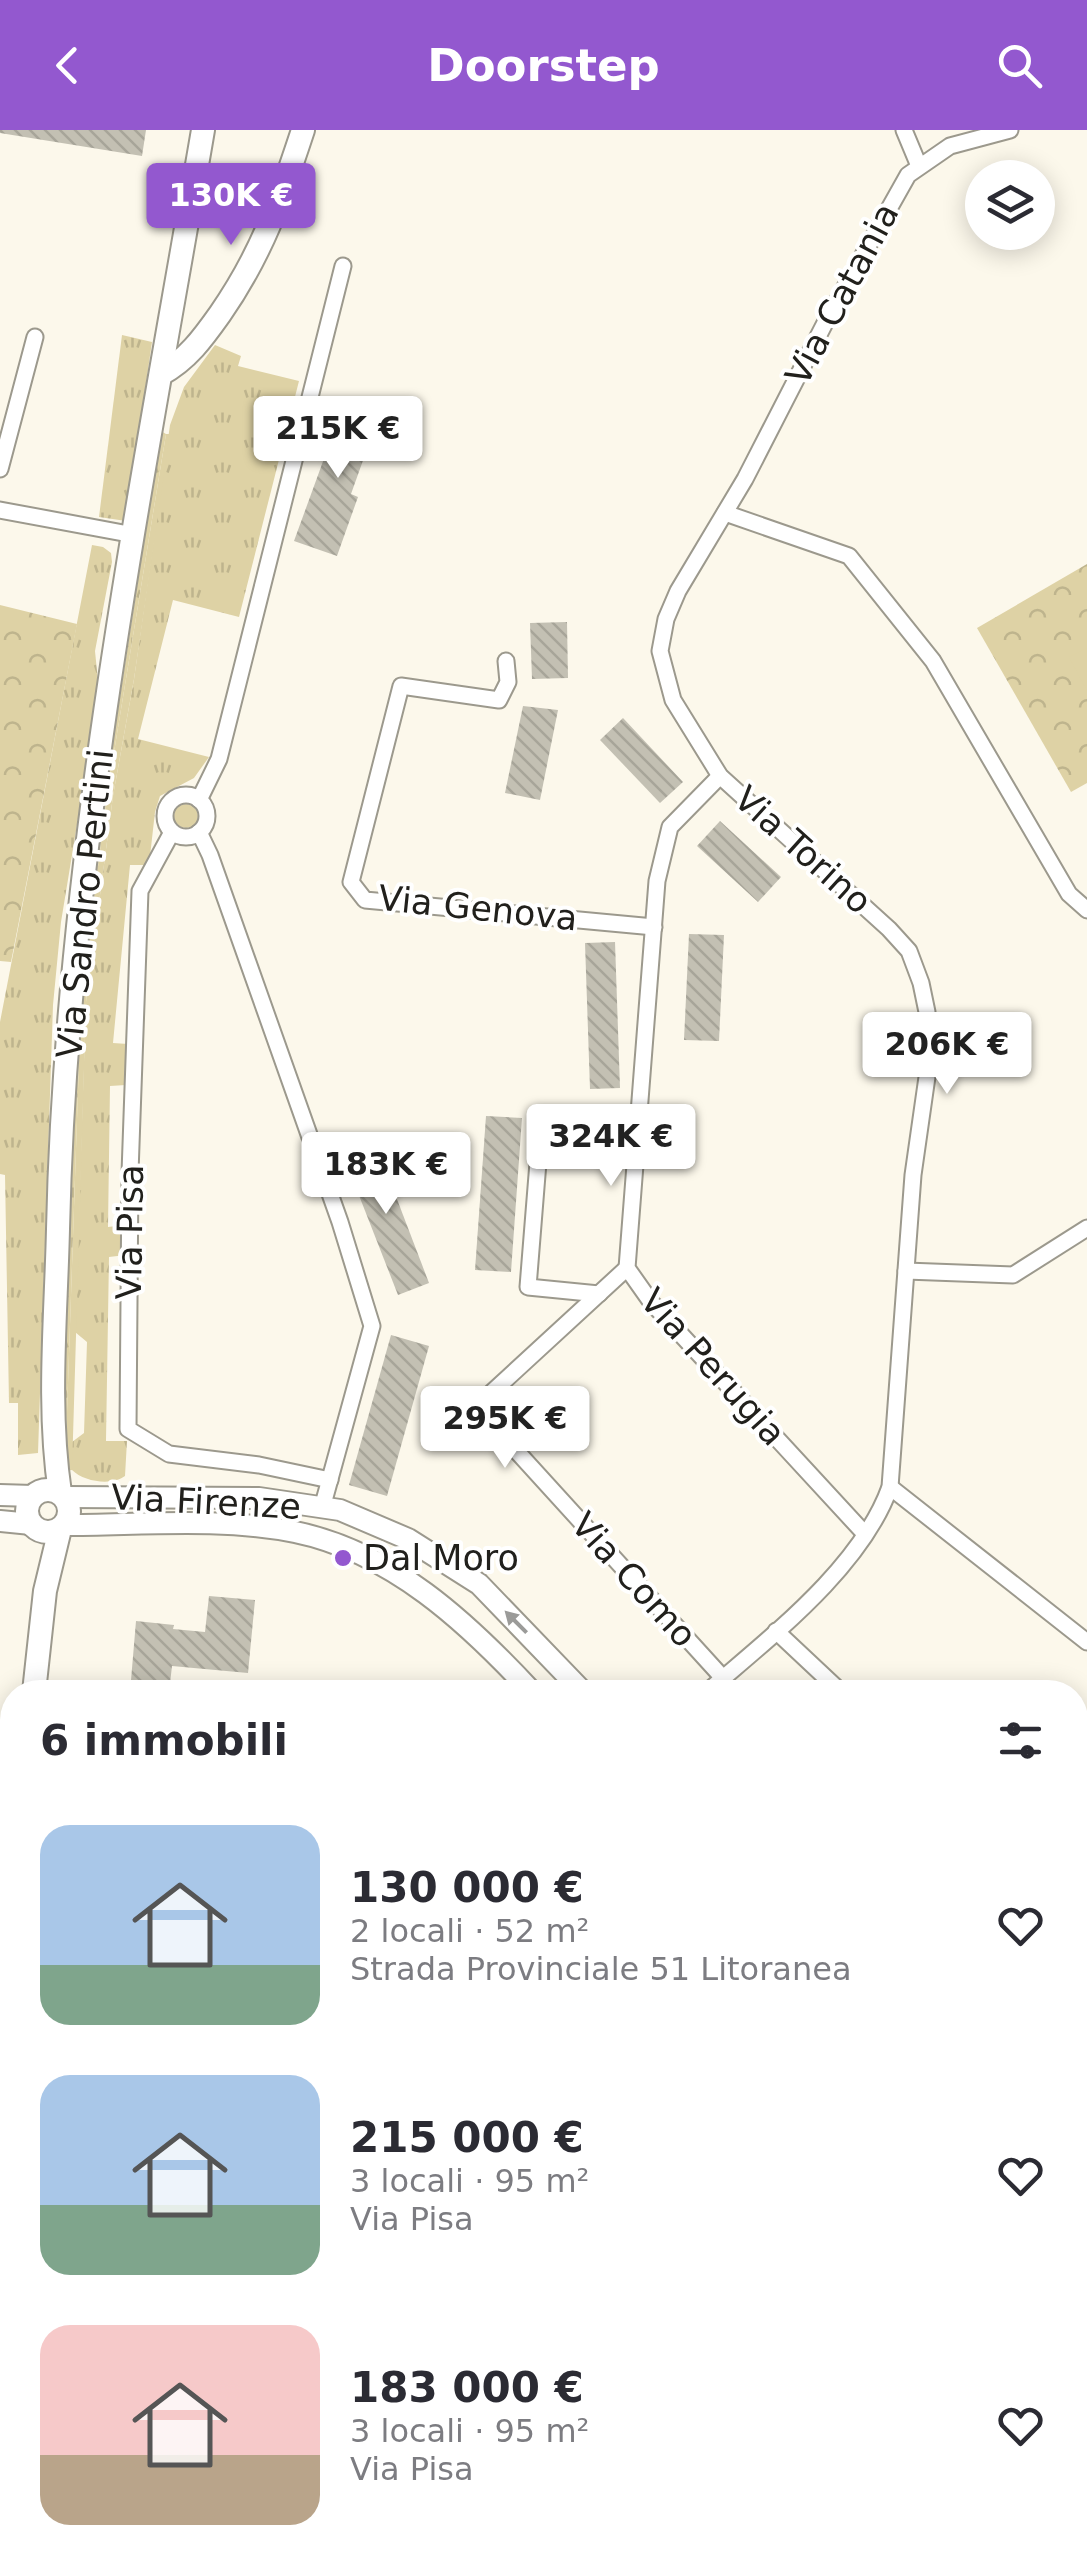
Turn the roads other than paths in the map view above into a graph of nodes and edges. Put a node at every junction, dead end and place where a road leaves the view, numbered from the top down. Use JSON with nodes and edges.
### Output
{"nodes":[{"id":1,"x":204,"y":130,"type":"edge"},
{"id":2,"x":303,"y":130,"type":"edge"},
{"id":3,"x":904,"y":130,"type":"edge"},
{"id":4,"x":1010,"y":130,"type":"edge"},
{"id":5,"x":951,"y":138,"type":"edge"},
{"id":6,"x":919,"y":166,"type":"junction"},
{"id":7,"x":343,"y":266,"type":"dead end"},
{"id":8,"x":35,"y":337,"type":"dead end"},
{"id":9,"x":162,"y":374,"type":"junction"},
{"id":10,"x":0,"y":469,"type":"edge"},
{"id":11,"x":0,"y":510,"type":"edge"},
{"id":12,"x":725,"y":513,"type":"junction"},
{"id":13,"x":134,"y":535,"type":"junction"},
{"id":14,"x":506,"y":660,"type":"dead end"},
{"id":15,"x":720,"y":776,"type":"junction"},
{"id":16,"x":199,"y":800,"type":"junction"},
{"id":17,"x":172,"y":832,"type":"junction"},
{"id":18,"x":199,"y":832,"type":"junction"},
{"id":19,"x":1087,"y":910,"type":"edge"},
{"id":20,"x":654,"y":927,"type":"junction"},
{"id":21,"x":539,"y":1150,"type":"dead end"},
{"id":22,"x":1087,"y":1228,"type":"edge"},
{"id":23,"x":627,"y":1268,"type":"junction"},
{"id":24,"x":906,"y":1271,"type":"junction"},
{"id":25,"x":599,"y":1294,"type":"junction"},
{"id":26,"x":330,"y":1480,"type":"junction"},
{"id":27,"x":890,"y":1487,"type":"junction"},
{"id":28,"x":49,"y":1494,"type":"junction"},
{"id":29,"x":0,"y":1495,"type":"edge"},
{"id":30,"x":322,"y":1508,"type":"junction"},
{"id":31,"x":0,"y":1521,"type":"edge"},
{"id":32,"x":33,"y":1526,"type":"junction"},
{"id":33,"x":62,"y":1527,"type":"junction"},
{"id":34,"x":865,"y":1534,"type":"junction"},
{"id":35,"x":44,"y":1591,"type":"junction"},
{"id":36,"x":776,"y":1631,"type":"junction"},
{"id":37,"x":1087,"y":1642,"type":"edge"},
{"id":38,"x":723,"y":1678,"type":"joint"},
{"id":39,"x":35,"y":1680,"type":"edge"},
{"id":40,"x":520,"y":1680,"type":"edge"},
{"id":41,"x":572,"y":1680,"type":"edge"},
{"id":42,"x":828,"y":1680,"type":"edge"}],
"edges":[{"from":1,"to":9,"type":"main road","name":"Via Sandro Pertini"},
{"from":2,"to":9,"type":"main road"},
{"from":3,"to":6,"type":"street"},
{"from":4,"to":5,"type":"street","name":"Via Catania"},
{"from":5,"to":6,"type":"street","name":"Via Catania"},
{"from":6,"to":12,"type":"street","name":"Via Catania"},
{"from":7,"to":16,"type":"street"},
{"from":8,"to":10,"type":"street"},
{"from":9,"to":13,"type":"main road","name":"Via Sandro Pertini"},
{"from":11,"to":13,"type":"street"},
{"from":12,"to":15,"type":"street","name":"Via Torino"},
{"from":12,"to":19,"type":"street"},
{"from":13,"to":28,"type":"main road","name":"Via Sandro Pertini"},
{"from":14,"to":20,"type":"street","name":"Via Genova"},
{"from":15,"to":20,"type":"street","name":"Via Perugia"},
{"from":15,"to":24,"type":"street","name":"Via Torino"},
{"from":16,"to":17,"type":"street"},
{"from":16,"to":18,"type":"street"},
{"from":17,"to":18,"type":"street"},
{"from":17,"to":26,"type":"street","name":"Via Pisa"},
{"from":18,"to":26,"type":"street"},
{"from":20,"to":23,"type":"street","name":"Via Perugia"},
{"from":21,"to":25,"type":"street"},
{"from":22,"to":24,"type":"street"},
{"from":23,"to":25,"type":"street","name":"Via Como"},
{"from":23,"to":34,"type":"street","name":"Via Perugia"},
{"from":24,"to":27,"type":"street","name":"Via Torino"},
{"from":25,"to":38,"type":"street","name":"Via Como"},
{"from":26,"to":30,"type":"street"},
{"from":27,"to":34,"type":"street","name":"Via Torino"},
{"from":27,"to":37,"type":"street"},
{"from":28,"to":29,"type":"street","name":"Via Firenze"},
{"from":28,"to":30,"type":"street","name":"Via Firenze"},
{"from":28,"to":32,"type":"main road","name":"Via Sandro Pertini"},
{"from":28,"to":33,"type":"main road","name":"Via Sandro Pertini"},
{"from":41,"to":30,"type":"street","name":"Via Firenze","one_way":true},
{"from":31,"to":32,"type":"street"},
{"from":32,"to":33,"type":"main road"},
{"from":32,"to":35,"type":"main road","name":"Via Sandro Pertini"},
{"from":33,"to":35,"type":"main road","name":"Via Sandro Pertini"},
{"from":33,"to":40,"type":"street","name":"Via Firenze"},
{"from":34,"to":36,"type":"street","name":"Via Torino"},
{"from":35,"to":39,"type":"main road","name":"Via Sandro Pertini"},
{"from":36,"to":38,"type":"street","name":"Via Torino"},
{"from":36,"to":42,"type":"street"}]}
